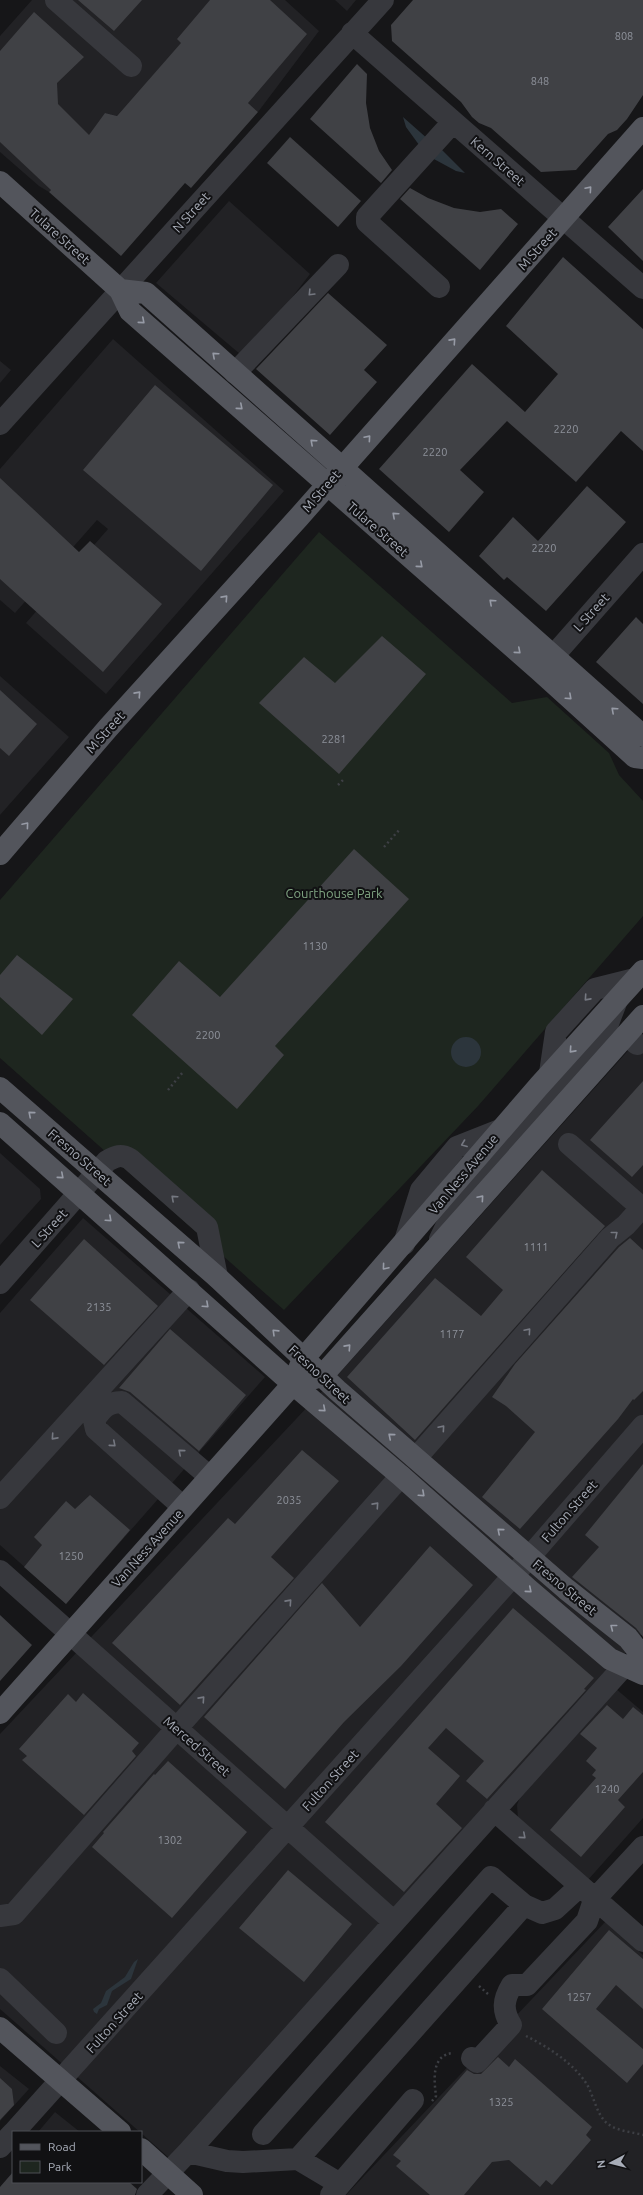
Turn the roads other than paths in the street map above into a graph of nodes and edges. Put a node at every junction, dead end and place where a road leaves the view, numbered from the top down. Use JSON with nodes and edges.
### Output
{"nodes":[{"id":1,"x":56,"y":0,"type":"edge"},
{"id":2,"x":382,"y":0,"type":"edge"},
{"id":3,"x":352,"y":33,"type":"junction"},
{"id":4,"x":131,"y":66,"type":"dead end"},
{"id":5,"x":453,"y":122,"type":"junction"},
{"id":6,"x":643,"y":128,"type":"edge"},
{"id":7,"x":0,"y":182,"type":"edge"},
{"id":8,"x":564,"y":219,"type":"junction"},
{"id":9,"x":338,"y":265,"type":"dead end"},
{"id":10,"x":439,"y":287,"type":"dead end"},
{"id":11,"x":643,"y":288,"type":"edge"},
{"id":12,"x":120,"y":290,"type":"junction"},
{"id":13,"x":235,"y":373,"type":"junction"},
{"id":14,"x":0,"y":424,"type":"edge"},
{"id":15,"x":342,"y":468,"type":"junction"},
{"id":16,"x":327,"y":484,"type":"junction"},
{"id":17,"x":639,"y":567,"type":"edge"},
{"id":18,"x":547,"y":663,"type":"junction"},
{"id":19,"x":643,"y":736,"type":"edge"},
{"id":20,"x":643,"y":758,"type":"edge"},
{"id":21,"x":0,"y":854,"type":"edge"},
{"id":22,"x":640,"y":981,"type":"edge"},
{"id":23,"x":617,"y":1000,"type":"junction"},
{"id":24,"x":643,"y":1016,"type":"edge"},
{"id":25,"x":632,"y":1039,"type":"junction"},
{"id":26,"x":550,"y":1073,"type":"junction"},
{"id":27,"x":0,"y":1088,"type":"edge"},
{"id":28,"x":0,"y":1110,"type":"edge"},
{"id":29,"x":0,"y":1123,"type":"edge"},
{"id":30,"x":505,"y":1126,"type":"junction"},
{"id":31,"x":569,"y":1144,"type":"dead end"},
{"id":32,"x":71,"y":1148,"type":"junction"},
{"id":33,"x":97,"y":1173,"type":"junction"},
{"id":34,"x":80,"y":1193,"type":"junction"},
{"id":35,"x":642,"y":1208,"type":"edge"},
{"id":36,"x":217,"y":1277,"type":"junction"},
{"id":37,"x":0,"y":1283,"type":"edge"},
{"id":38,"x":189,"y":1290,"type":"junction"},
{"id":39,"x":303,"y":1359,"type":"junction"},
{"id":40,"x":322,"y":1376,"type":"junction"},
{"id":41,"x":293,"y":1384,"type":"junction"},
{"id":42,"x":87,"y":1414,"type":"junction"},
{"id":43,"x":643,"y":1426,"type":"edge"},
{"id":44,"x":416,"y":1458,"type":"junction"},
{"id":45,"x":401,"y":1476,"type":"junction"},
{"id":46,"x":210,"y":1477,"type":"junction"},
{"id":47,"x":0,"y":1498,"type":"edge"},
{"id":48,"x":184,"y":1507,"type":"junction"},
{"id":49,"x":529,"y":1557,"type":"junction"},
{"id":50,"x":0,"y":1571,"type":"edge"},
{"id":51,"x":513,"y":1576,"type":"junction"},
{"id":52,"x":69,"y":1634,"type":"junction"},
{"id":53,"x":638,"y":1656,"type":"edge"},
{"id":54,"x":0,"y":1713,"type":"edge"},
{"id":55,"x":176,"y":1728,"type":"junction"},
{"id":56,"x":494,"y":1810,"type":"junction"},
{"id":57,"x":288,"y":1827,"type":"junction"},
{"id":58,"x":643,"y":1847,"type":"edge"},
{"id":59,"x":587,"y":1893,"type":"junction"},
{"id":60,"x":524,"y":1905,"type":"junction"},
{"id":61,"x":0,"y":1916,"type":"edge"},
{"id":62,"x":393,"y":1922,"type":"junction"},
{"id":63,"x":643,"y":1941,"type":"edge"},
{"id":64,"x":0,"y":1978,"type":"edge"},
{"id":65,"x":0,"y":2028,"type":"edge"},
{"id":66,"x":56,"y":2033,"type":"dead end"},
{"id":67,"x":472,"y":2058,"type":"road end"},
{"id":68,"x":60,"y":2082,"type":"junction"},
{"id":69,"x":421,"y":2102,"type":"road end"},
{"id":70,"x":16,"y":2131,"type":"edge"},
{"id":71,"x":119,"y":2131,"type":"edge"},
{"id":72,"x":263,"y":2134,"type":"dead end"},
{"id":73,"x":12,"y":2135,"type":"edge"},
{"id":74,"x":0,"y":2147,"type":"edge"},
{"id":75,"x":142,"y":2150,"type":"edge"},
{"id":76,"x":188,"y":2152,"type":"junction"},
{"id":77,"x":298,"y":2159,"type":"junction"},
{"id":78,"x":167,"y":2173,"type":"junction"},
{"id":79,"x":335,"y":2190,"type":"edge"},
{"id":80,"x":147,"y":2195,"type":"edge"},
{"id":81,"x":192,"y":2195,"type":"edge"}],
"edges":[{"from":1,"to":4,"type":"street"},
{"from":2,"to":3,"type":"street","name":"N Street"},
{"from":3,"to":5,"type":"street","name":"Kern Street"},
{"from":3,"to":12,"type":"street","name":"N Street"},
{"from":5,"to":8,"type":"street","name":"Kern Street"},
{"from":5,"to":10,"type":"street"},
{"from":8,"to":6,"type":"main road","name":"M Street","one_way":true},
{"from":7,"to":12,"type":"main road","name":"Tulare Street"},
{"from":8,"to":11,"type":"street","name":"Kern Street"},
{"from":15,"to":8,"type":"main road","name":"M Street","one_way":true},
{"from":9,"to":13,"type":"street","one_way":true},
{"from":13,"to":12,"type":"main road","name":"Tulare Street","one_way":true},
{"from":12,"to":14,"type":"street","name":"N Street"},
{"from":12,"to":16,"type":"main road","name":"Tulare Street","one_way":true},
{"from":15,"to":13,"type":"main road","name":"Tulare Street","one_way":true},
{"from":15,"to":16,"type":"main road","name":"M Street"},
{"from":18,"to":15,"type":"main road","name":"Tulare Street","one_way":true},
{"from":16,"to":18,"type":"main road","name":"Tulare Street","one_way":true},
{"from":21,"to":16,"type":"main road","name":"M Street","one_way":true},
{"from":17,"to":18,"type":"street","name":"L Street"},
{"from":19,"to":18,"type":"main road","name":"Tulare Street","one_way":true},
{"from":18,"to":20,"type":"main road","name":"Tulare Street","one_way":true},
{"from":22,"to":23,"type":"main road","name":"Van Ness Avenue"},
{"from":22,"to":25,"type":"main road"},
{"from":22,"to":26,"type":"street","one_way":true},
{"from":23,"to":26,"type":"main road","name":"Van Ness Avenue","one_way":true},
{"from":23,"to":30,"type":"street"},
{"from":24,"to":25,"type":"main road"},
{"from":40,"to":25,"type":"main road","one_way":true},
{"from":26,"to":30,"type":"main road","name":"Van Ness Avenue"},
{"from":32,"to":27,"type":"main road","name":"Fresno Street","one_way":true},
{"from":28,"to":32,"type":"main road"},
{"from":29,"to":34,"type":"main road","name":"Fresno Street","one_way":true},
{"from":30,"to":39,"type":"main road","name":"Van Ness Avenue","one_way":true},
{"from":31,"to":35,"type":"street"},
{"from":32,"to":33,"type":"main road","name":"Fresno Street"},
{"from":33,"to":34,"type":"street","name":"L Street"},
{"from":36,"to":33,"type":"main road","name":"Fresno Street","one_way":true},
{"from":36,"to":33,"type":"street","name":"L Street","one_way":true},
{"from":34,"to":37,"type":"street","name":"L Street"},
{"from":34,"to":38,"type":"main road","name":"Fresno Street","one_way":true},
{"from":44,"to":35,"type":"street","one_way":true},
{"from":39,"to":36,"type":"main road","name":"Fresno Street","one_way":true},
{"from":38,"to":41,"type":"main road","name":"Fresno Street","one_way":true},
{"from":38,"to":42,"type":"street"},
{"from":39,"to":40,"type":"main road","name":"Fresno Street"},
{"from":39,"to":41,"type":"main road","name":"Van Ness Avenue"},
{"from":40,"to":41,"type":"main road"},
{"from":44,"to":40,"type":"main road","name":"Fresno Street","one_way":true},
{"from":41,"to":45,"type":"main road","name":"Fresno Street","one_way":true},
{"from":41,"to":46,"type":"main road","name":"Van Ness Avenue"},
{"from":46,"to":42,"type":"street","one_way":true},
{"from":42,"to":47,"type":"street","one_way":true},
{"from":42,"to":48,"type":"street","one_way":true},
{"from":43,"to":49,"type":"street","name":"Fulton Street"},
{"from":49,"to":44,"type":"main road","name":"Fresno Street","one_way":true},
{"from":45,"to":51,"type":"main road","name":"Fresno Street","one_way":true},
{"from":55,"to":45,"type":"street","one_way":true},
{"from":46,"to":48,"type":"main road","name":"Van Ness Avenue"},
{"from":48,"to":52,"type":"main road","name":"Van Ness Avenue"},
{"from":49,"to":51,"type":"street","name":"Fulton Street"},
{"from":53,"to":49,"type":"main road","name":"Fresno Street","one_way":true},
{"from":50,"to":52,"type":"street","name":"Merced Street"},
{"from":51,"to":53,"type":"main road","name":"Fresno Street","one_way":true},
{"from":51,"to":57,"type":"street","name":"Fulton Street"},
{"from":52,"to":54,"type":"main road","name":"Van Ness Avenue"},
{"from":52,"to":55,"type":"street","name":"Merced Street"},
{"from":53,"to":56,"type":"street"},
{"from":55,"to":57,"type":"street","name":"Merced Street"},
{"from":55,"to":61,"type":"street"},
{"from":56,"to":59,"type":"street","one_way":true},
{"from":56,"to":62,"type":"street"},
{"from":57,"to":62,"type":"street","name":"Merced Street"},
{"from":57,"to":68,"type":"street","name":"Fulton Street"},
{"from":58,"to":59,"type":"street"},
{"from":59,"to":60,"type":"street"},
{"from":59,"to":63,"type":"street"},
{"from":59,"to":67,"type":"street"},
{"from":60,"to":72,"type":"street"},
{"from":60,"to":77,"type":"street"},
{"from":62,"to":76,"type":"street"},
{"from":64,"to":66,"type":"street"},
{"from":65,"to":68,"type":"main road"},
{"from":68,"to":70,"type":"street","name":"Fulton Street"},
{"from":68,"to":71,"type":"main road"},
{"from":69,"to":79,"type":"street"},
{"from":73,"to":74,"type":"street","name":"Fulton Street"},
{"from":75,"to":78,"type":"main road"},
{"from":76,"to":77,"type":"street"},
{"from":76,"to":78,"type":"street"},
{"from":77,"to":79,"type":"street"},
{"from":78,"to":80,"type":"street"},
{"from":78,"to":81,"type":"main road"}]}
